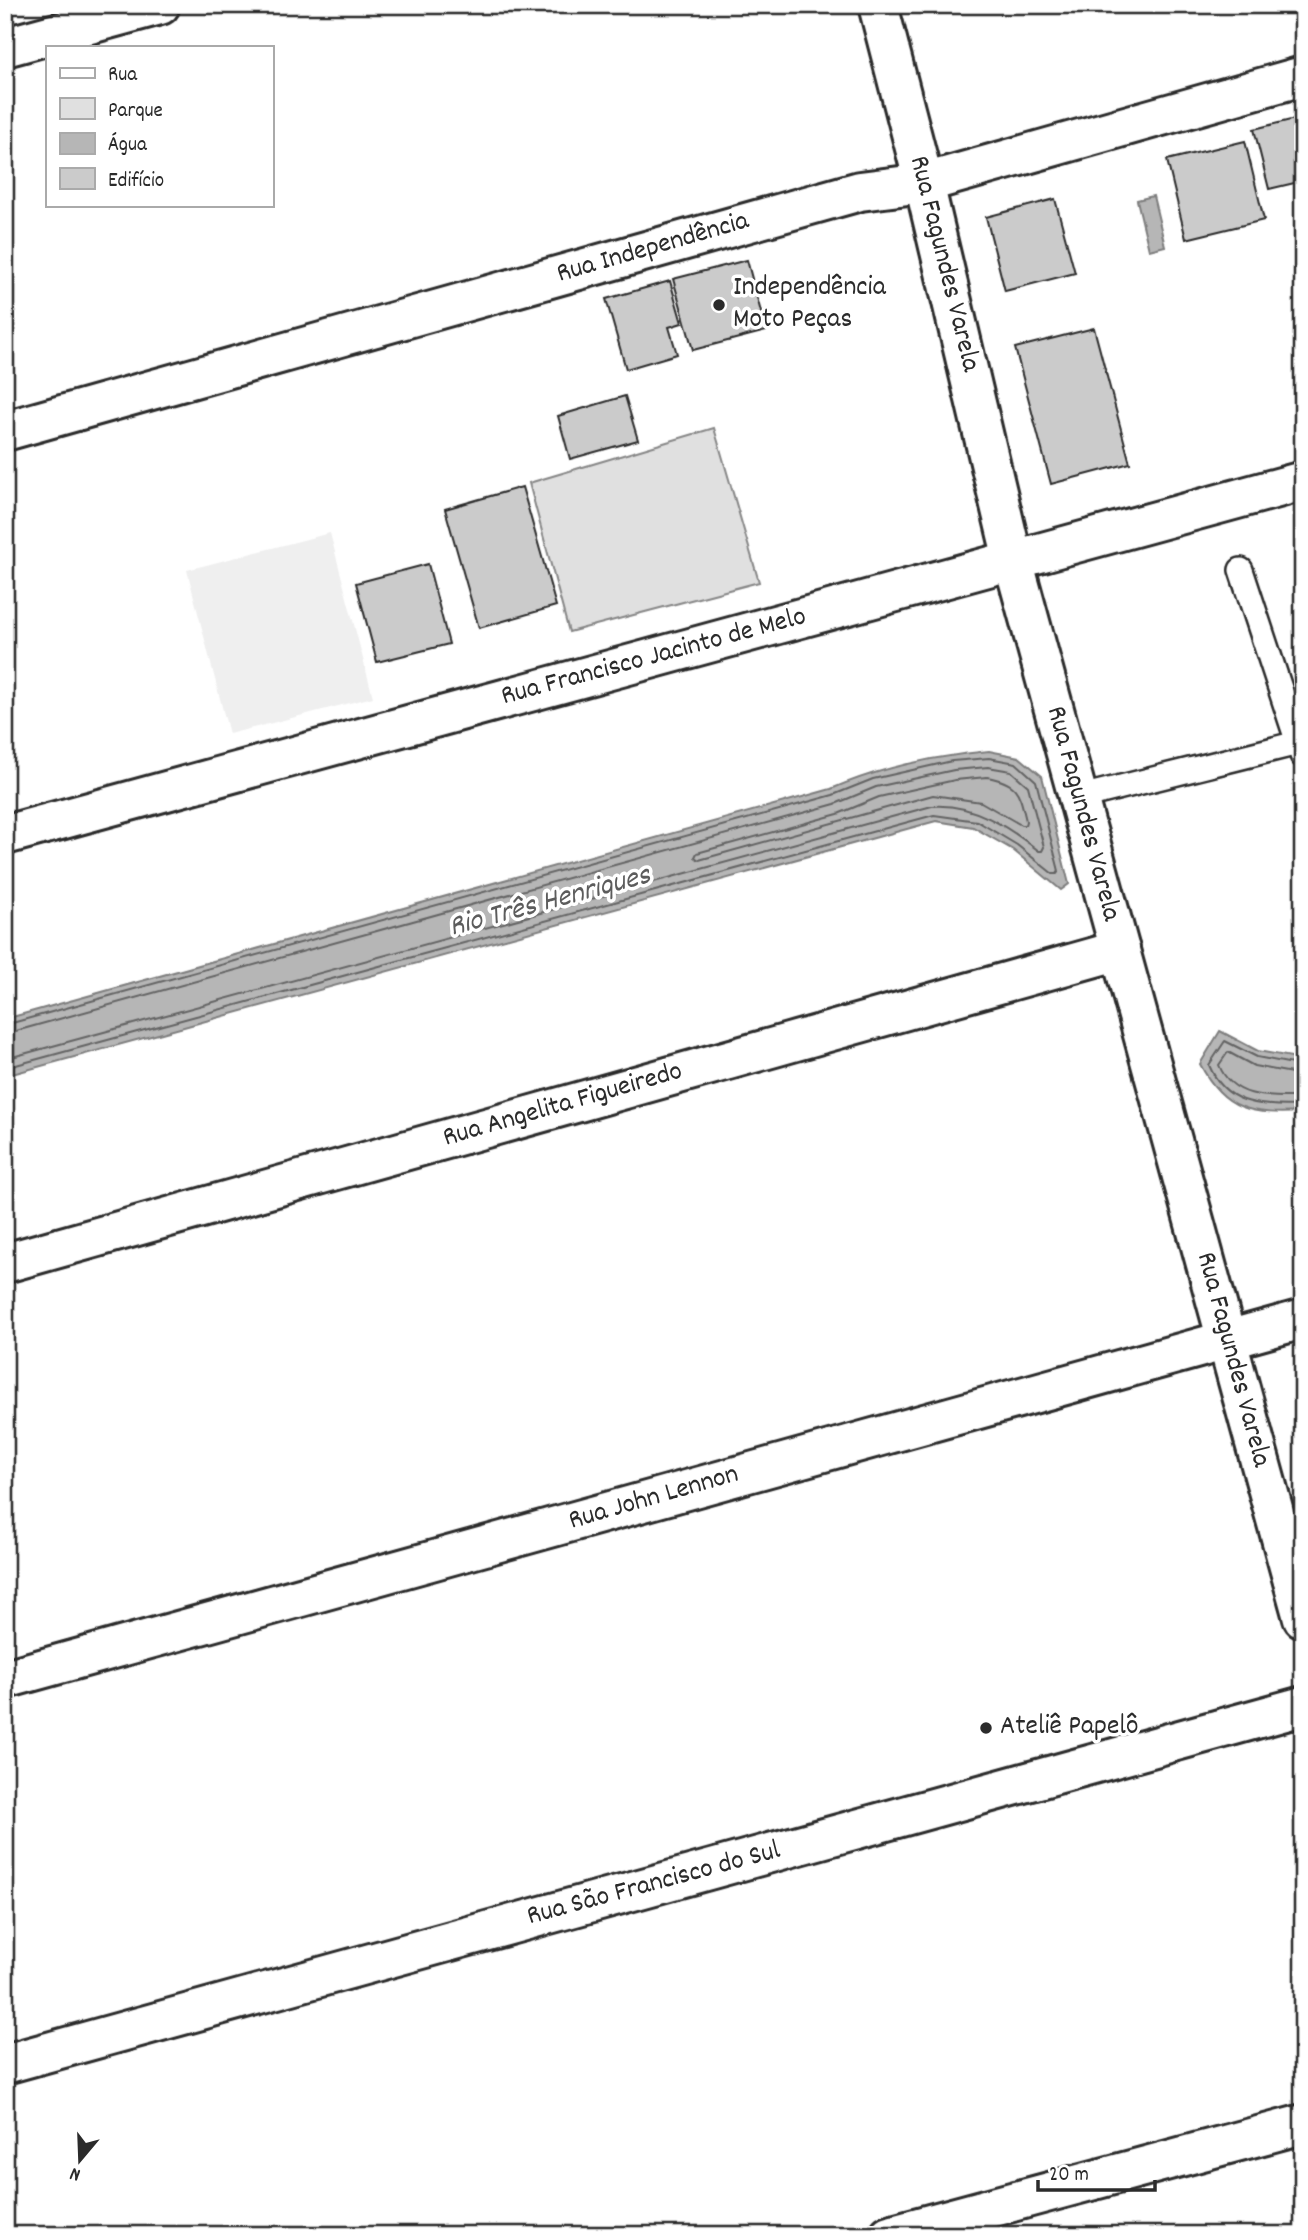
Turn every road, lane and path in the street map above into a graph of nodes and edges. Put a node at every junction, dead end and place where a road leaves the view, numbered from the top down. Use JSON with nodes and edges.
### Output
{"nodes":[{"id":1,"x":160,"y":5,"type":"edge"},
{"id":2,"x":878,"y":5,"type":"edge"},
{"id":3,"x":5,"y":47,"type":"edge"},
{"id":4,"x":1303,"y":76,"type":"edge"},
{"id":5,"x":924,"y":183,"type":"junction"},
{"id":6,"x":5,"y":430,"type":"edge"},
{"id":7,"x":1303,"y":481,"type":"edge"},
{"id":8,"x":1013,"y":560,"type":"junction"},
{"id":9,"x":1241,"y":570,"type":"dead end"},
{"id":10,"x":1300,"y":750,"type":"edge"},
{"id":11,"x":1077,"y":798,"type":"junction"},
{"id":12,"x":5,"y":835,"type":"edge"},
{"id":13,"x":1120,"y":950,"type":"junction"},
{"id":14,"x":5,"y":1263,"type":"edge"},
{"id":15,"x":1303,"y":1319,"type":"edge"},
{"id":16,"x":1226,"y":1340,"type":"junction"},
{"id":17,"x":1303,"y":1618,"type":"edge"},
{"id":18,"x":5,"y":1679,"type":"edge"},
{"id":19,"x":1303,"y":1706,"type":"edge"},
{"id":20,"x":5,"y":2064,"type":"edge"},
{"id":21,"x":1303,"y":2124,"type":"edge"},
{"id":22,"x":889,"y":2235,"type":"edge"}],
"edges":[{"from":1,"to":3,"type":"street"},
{"from":2,"to":5,"type":"street","name":"Rua Fagundes Varela"},
{"from":4,"to":5,"type":"street","name":"Rua Independência"},
{"from":5,"to":6,"type":"street","name":"Rua Independência"},
{"from":5,"to":8,"type":"street","name":"Rua Fagundes Varela"},
{"from":7,"to":8,"type":"street","name":"Rua Francisco Jacinto de Melo"},
{"from":8,"to":11,"type":"street","name":"Rua Fagundes Varela"},
{"from":8,"to":12,"type":"street","name":"Rua Francisco Jacinto de Melo"},
{"from":9,"to":10,"type":"lane"},
{"from":10,"to":11,"type":"lane"},
{"from":11,"to":13,"type":"street","name":"Rua Fagundes Varela"},
{"from":13,"to":14,"type":"street","name":"Rua Angelita Figueiredo"},
{"from":13,"to":16,"type":"street","name":"Rua Fagundes Varela"},
{"from":15,"to":16,"type":"street","name":"Rua John Lennon"},
{"from":16,"to":17,"type":"street","name":"Rua Fagundes Varela"},
{"from":16,"to":18,"type":"street","name":"Rua John Lennon"},
{"from":19,"to":20,"type":"street","name":"Rua São Francisco do Sul"},
{"from":21,"to":22,"type":"street"}]}
